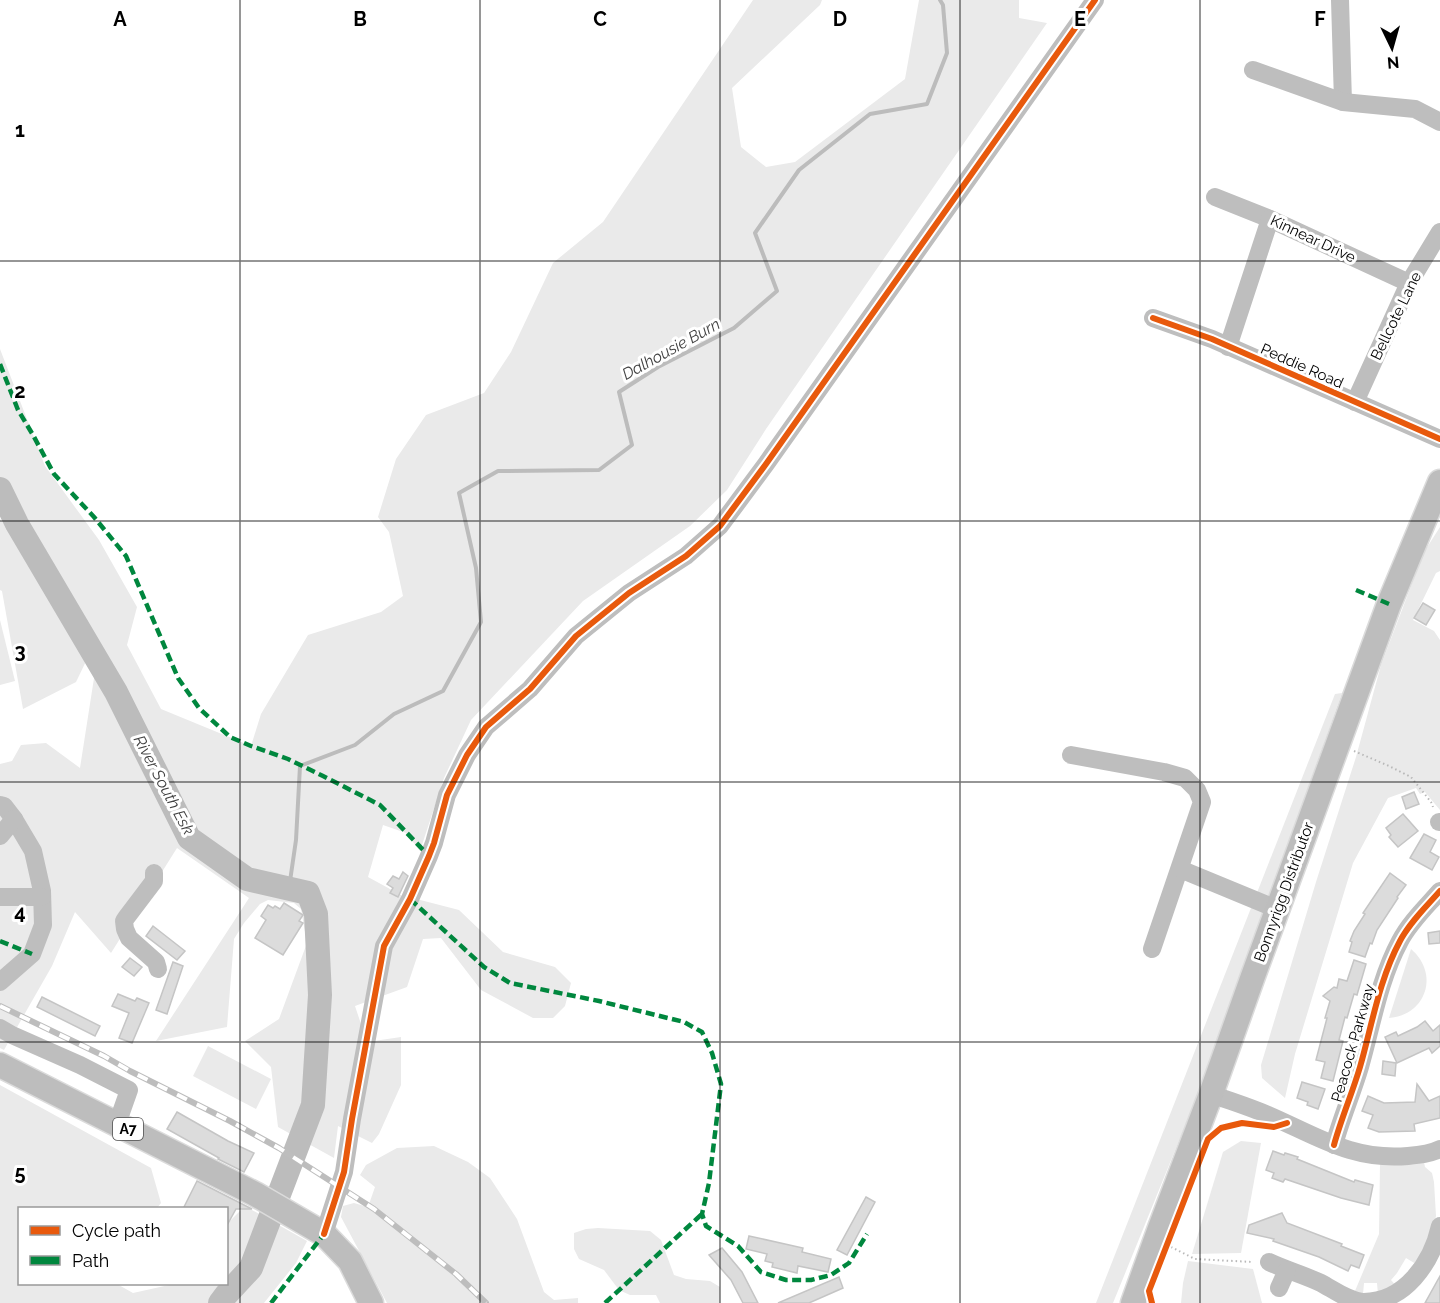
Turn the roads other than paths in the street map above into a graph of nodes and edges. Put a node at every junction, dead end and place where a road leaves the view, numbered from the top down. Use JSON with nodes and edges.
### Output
{"nodes":[{"id":1,"x":1095,"y":0,"type":"edge"},
{"id":2,"x":1340,"y":0,"type":"edge"},
{"id":3,"x":1252,"y":70,"type":"dead end"},
{"id":4,"x":1343,"y":102,"type":"junction"},
{"id":5,"x":1440,"y":122,"type":"edge"},
{"id":6,"x":1215,"y":197,"type":"dead end"},
{"id":7,"x":1270,"y":219,"type":"junction"},
{"id":8,"x":1440,"y":232,"type":"edge"},
{"id":9,"x":1409,"y":283,"type":"junction"},
{"id":10,"x":1153,"y":318,"type":"dead end"},
{"id":11,"x":1228,"y":346,"type":"junction"},
{"id":12,"x":1355,"y":402,"type":"junction"},
{"id":13,"x":1440,"y":439,"type":"edge"},
{"id":14,"x":1440,"y":482,"type":"edge"},
{"id":15,"x":1071,"y":755,"type":"dead end"},
{"id":16,"x":0,"y":805,"type":"edge"},
{"id":17,"x":14,"y":819,"type":"junction"},
{"id":18,"x":0,"y":836,"type":"edge"},
{"id":19,"x":1179,"y":869,"type":"junction"},
{"id":20,"x":154,"y":873,"type":"dead end"},
{"id":21,"x":1440,"y":891,"type":"edge"},
{"id":22,"x":0,"y":897,"type":"edge"},
{"id":23,"x":42,"y":897,"type":"junction"},
{"id":24,"x":1278,"y":909,"type":"junction"},
{"id":25,"x":1152,"y":949,"type":"dead end"},
{"id":26,"x":158,"y":969,"type":"dead end"},
{"id":27,"x":0,"y":982,"type":"edge"},
{"id":28,"x":0,"y":1028,"type":"edge"},
{"id":29,"x":0,"y":1065,"type":"edge"},
{"id":30,"x":1211,"y":1094,"type":"junction"},
{"id":31,"x":117,"y":1124,"type":"junction"},
{"id":32,"x":1334,"y":1146,"type":"junction"},
{"id":33,"x":1438,"y":1156,"type":"edge"},
{"id":34,"x":1440,"y":1226,"type":"edge"},
{"id":35,"x":314,"y":1228,"type":"junction"},
{"id":36,"x":1269,"y":1262,"type":"road end"},
{"id":37,"x":1287,"y":1270,"type":"junction"},
{"id":38,"x":1279,"y":1288,"type":"dead end"},
{"id":39,"x":372,"y":1303,"type":"edge"},
{"id":40,"x":1133,"y":1303,"type":"edge"}],
"edges":[{"from":1,"to":35,"type":"street"},
{"from":2,"to":4,"type":"street"},
{"from":3,"to":4,"type":"street"},
{"from":4,"to":5,"type":"street"},
{"from":6,"to":7,"type":"street","name":"Kinnear Drive"},
{"from":7,"to":9,"type":"street","name":"Kinnear Drive"},
{"from":7,"to":11,"type":"street"},
{"from":8,"to":9,"type":"street","name":"Bellcote Lane"},
{"from":9,"to":12,"type":"street","name":"Bellcote Lane"},
{"from":10,"to":11,"type":"street","name":"Peddie Road"},
{"from":11,"to":12,"type":"street","name":"Peddie Road"},
{"from":12,"to":13,"type":"street","name":"Peddie Road"},
{"from":14,"to":24,"type":"main road","name":"Bonnyrigg Distributor"},
{"from":15,"to":19,"type":"street"},
{"from":16,"to":17,"type":"street"},
{"from":17,"to":18,"type":"street"},
{"from":17,"to":23,"type":"street"},
{"from":19,"to":24,"type":"street"},
{"from":19,"to":25,"type":"street"},
{"from":20,"to":26,"type":"street"},
{"from":21,"to":32,"type":"street","name":"Peacock Parkway"},
{"from":22,"to":23,"type":"street"},
{"from":23,"to":27,"type":"street"},
{"from":24,"to":30,"type":"main road","name":"Bonnyrigg Distributor"},
{"from":28,"to":31,"type":"street"},
{"from":29,"to":31,"type":"main road","number":"A7"},
{"from":30,"to":32,"type":"street"},
{"from":30,"to":40,"type":"main road","name":"Bonnyrigg Distributor"},
{"from":31,"to":35,"type":"main road","number":"A7"},
{"from":32,"to":33,"type":"street"},
{"from":34,"to":37,"type":"street"},
{"from":35,"to":39,"type":"main road","number":"A7"},
{"from":36,"to":37,"type":"street"},
{"from":37,"to":38,"type":"street"}]}
